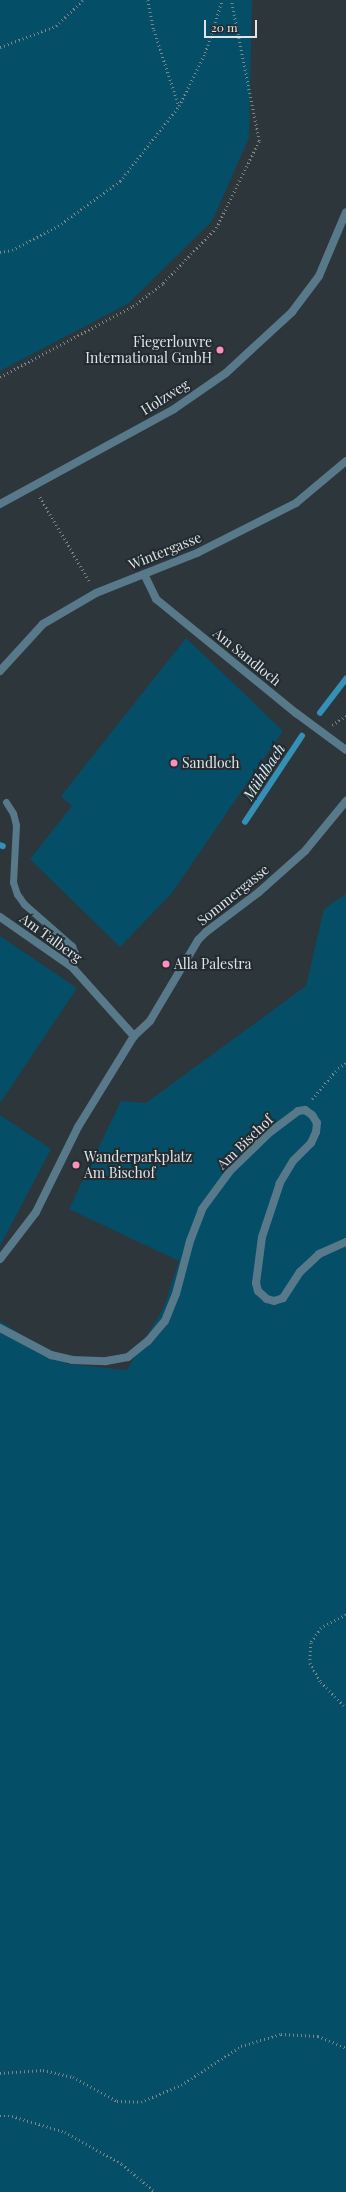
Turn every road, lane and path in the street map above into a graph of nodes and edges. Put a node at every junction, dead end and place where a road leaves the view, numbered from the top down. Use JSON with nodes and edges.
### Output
{"nodes":[{"id":1,"x":83,"y":0,"type":"edge"},
{"id":2,"x":148,"y":0,"type":"edge"},
{"id":3,"x":222,"y":0,"type":"edge"},
{"id":4,"x":231,"y":0,"type":"edge"},
{"id":5,"x":0,"y":47,"type":"edge"},
{"id":6,"x":179,"y":106,"type":"junction"},
{"id":7,"x":346,"y":212,"type":"edge"},
{"id":8,"x":0,"y":252,"type":"edge"},
{"id":9,"x":0,"y":377,"type":"edge"},
{"id":10,"x":346,"y":461,"type":"edge"},
{"id":11,"x":34,"y":487,"type":"junction"},
{"id":12,"x":0,"y":504,"type":"edge"},
{"id":13,"x":144,"y":574,"type":"junction"},
{"id":14,"x":96,"y":593,"type":"junction"},
{"id":15,"x":0,"y":671,"type":"edge"},
{"id":16,"x":346,"y":750,"type":"edge"},
{"id":17,"x":346,"y":801,"type":"edge"},
{"id":18,"x":6,"y":802,"type":"dead end"},
{"id":19,"x":0,"y":917,"type":"edge"},
{"id":20,"x":72,"y":967,"type":"junction"},
{"id":21,"x":134,"y":1036,"type":"junction"},
{"id":22,"x":346,"y":1063,"type":"edge"},
{"id":23,"x":305,"y":1110,"type":"junction"},
{"id":24,"x":346,"y":1242,"type":"edge"},
{"id":25,"x":0,"y":1259,"type":"edge"},
{"id":26,"x":0,"y":1328,"type":"edge"},
{"id":27,"x":346,"y":1615,"type":"edge"},
{"id":28,"x":346,"y":1708,"type":"edge"},
{"id":29,"x":346,"y":2048,"type":"edge"},
{"id":30,"x":0,"y":2073,"type":"edge"},
{"id":31,"x":0,"y":2116,"type":"edge"},
{"id":32,"x":155,"y":2192,"type":"edge"}],
"edges":[{"from":1,"to":5,"type":"path"},
{"from":2,"to":6,"type":"path"},
{"from":3,"to":6,"type":"path"},
{"from":4,"to":9,"type":"path"},
{"from":6,"to":8,"type":"path"},
{"from":7,"to":11,"type":"street","name":"Holzweg"},
{"from":10,"to":13,"type":"street","name":"Wintergasse"},
{"from":11,"to":12,"type":"street","name":"Holzweg"},
{"from":11,"to":14,"type":"path"},
{"from":13,"to":14,"type":"street","name":"Wintergasse"},
{"from":13,"to":16,"type":"street","name":"Am Sandloch"},
{"from":14,"to":15,"type":"street","name":"Wintergasse"},
{"from":17,"to":21,"type":"street","name":"Sommergasse"},
{"from":18,"to":20,"type":"lane"},
{"from":19,"to":20,"type":"street","name":"Am Talberg"},
{"from":20,"to":21,"type":"street","name":"Am Talberg"},
{"from":21,"to":25,"type":"street"},
{"from":22,"to":23,"type":"path"},
{"from":23,"to":24,"type":"street"},
{"from":23,"to":26,"type":"street","name":"Am Bischof"},
{"from":27,"to":28,"type":"path"},
{"from":29,"to":30,"type":"path"},
{"from":31,"to":32,"type":"path"}]}
